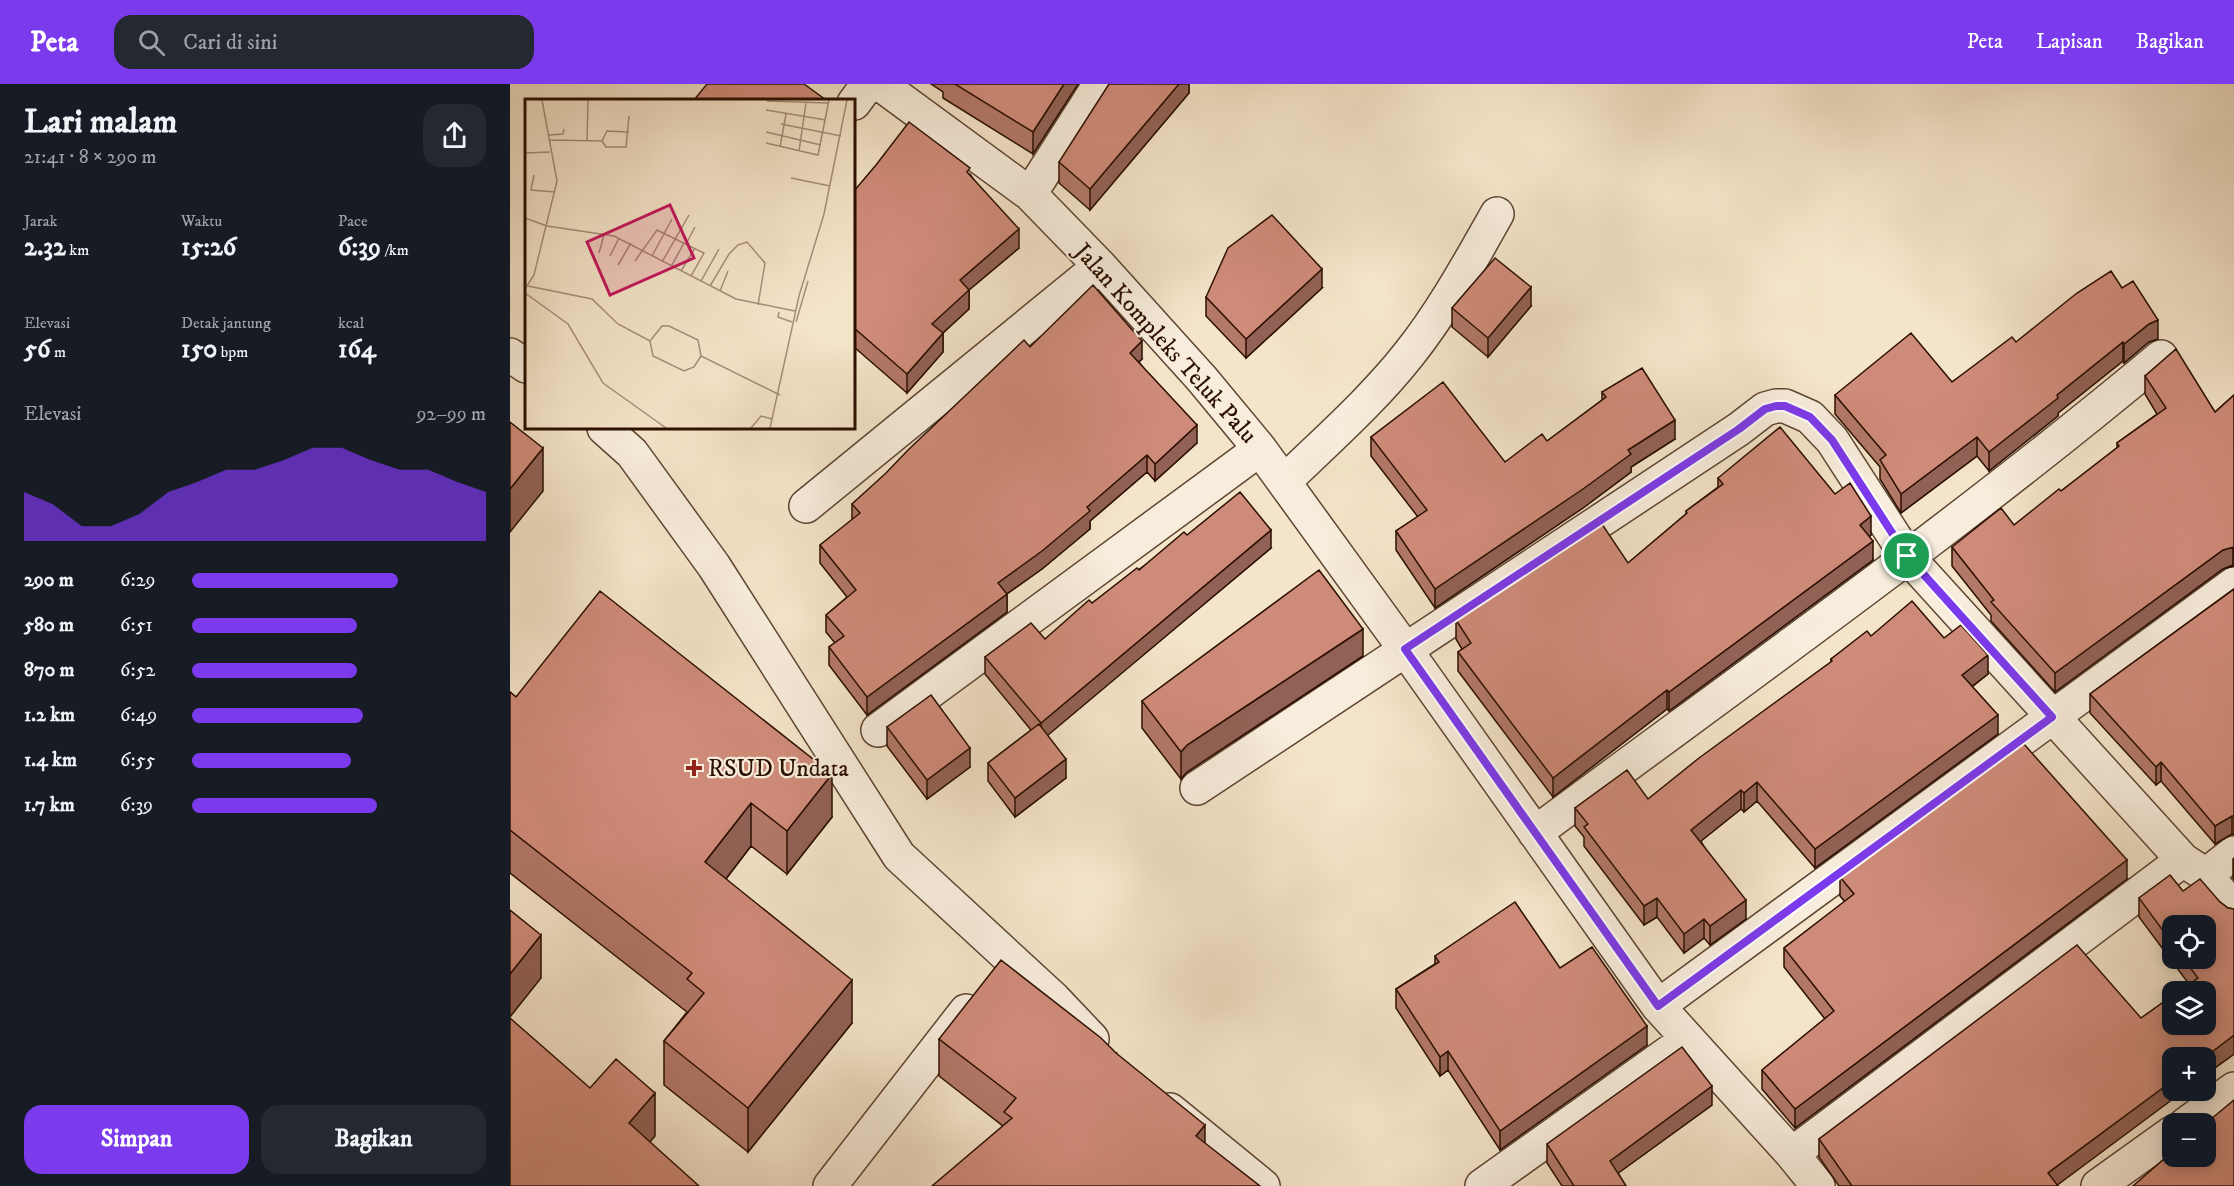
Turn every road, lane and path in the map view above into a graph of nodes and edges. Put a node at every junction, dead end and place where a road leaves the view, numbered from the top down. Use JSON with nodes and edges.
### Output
{"nodes":[{"id":1,"x":868,"y":84,"type":"edge"},
{"id":2,"x":880,"y":84,"type":"edge"},
{"id":3,"x":1100,"y":84,"type":"edge"},
{"id":4,"x":855,"y":102,"type":"edge"},
{"id":5,"x":1030,"y":194,"type":"junction"},
{"id":6,"x":1497,"y":214,"type":"dead end"},
{"id":7,"x":1100,"y":266,"type":"junction"},
{"id":8,"x":510,"y":355,"type":"edge"},
{"id":9,"x":2161,"y":357,"type":"dead end"},
{"id":10,"x":525,"y":365,"type":"edge"},
{"id":11,"x":605,"y":429,"type":"edge"},
{"id":12,"x":1260,"y":449,"type":"junction"},
{"id":13,"x":1284,"y":482,"type":"junction"},
{"id":14,"x":806,"y":506,"type":"dead end"},
{"id":15,"x":1907,"y":556,"type":"junction"},
{"id":16,"x":2234,"y":584,"type":"edge"},
{"id":17,"x":1405,"y":649,"type":"junction"},
{"id":18,"x":2052,"y":717,"type":"junction"},
{"id":19,"x":878,"y":730,"type":"dead end"},
{"id":20,"x":1197,"y":788,"type":"dead end"},
{"id":21,"x":1535,"y":833,"type":"junction"},
{"id":22,"x":2234,"y":853,"type":"edge"},
{"id":23,"x":2194,"y":867,"type":"junction"},
{"id":24,"x":2234,"y":909,"type":"edge"},
{"id":25,"x":996,"y":973,"type":"junction"},
{"id":26,"x":1658,"y":1006,"type":"junction"},
{"id":27,"x":1688,"y":1039,"type":"junction"},
{"id":28,"x":1111,"y":1059,"type":"edge"},
{"id":29,"x":2234,"y":1089,"type":"edge"},
{"id":30,"x":1146,"y":1090,"type":"edge"},
{"id":31,"x":2201,"y":1113,"type":"edge"},
{"id":32,"x":2162,"y":1140,"type":"edge"},
{"id":33,"x":1792,"y":1154,"type":"junction"},
{"id":34,"x":830,"y":1186,"type":"edge"},
{"id":35,"x":1263,"y":1186,"type":"edge"},
{"id":36,"x":1482,"y":1186,"type":"edge"},
{"id":37,"x":1818,"y":1186,"type":"edge"},
{"id":38,"x":2098,"y":1186,"type":"edge"}],
"edges":[{"from":1,"to":4,"type":"street"},
{"from":2,"to":5,"type":"street","name":"Jalan Kompleks Teluk Palu"},
{"from":3,"to":5,"type":"street"},
{"from":5,"to":7,"type":"street","name":"Jalan Kompleks Teluk Palu"},
{"from":6,"to":13,"type":"street"},
{"from":7,"to":12,"type":"street","name":"Jalan Kompleks Teluk Palu"},
{"from":7,"to":14,"type":"street"},
{"from":8,"to":10,"type":"street"},
{"from":9,"to":15,"type":"street"},
{"from":11,"to":25,"type":"street"},
{"from":12,"to":13,"type":"street","name":"Jalan Kompleks Teluk Palu"},
{"from":12,"to":19,"type":"street"},
{"from":13,"to":17,"type":"street","name":"Jalan Kompleks Teluk Palu"},
{"from":15,"to":17,"type":"street"},
{"from":15,"to":18,"type":"street"},
{"from":15,"to":21,"type":"street"},
{"from":16,"to":18,"type":"street"},
{"from":17,"to":20,"type":"street"},
{"from":17,"to":21,"type":"street","name":"Jalan Kompleks Teluk Palu"},
{"from":18,"to":23,"type":"street"},
{"from":18,"to":26,"type":"street"},
{"from":21,"to":26,"type":"street","name":"Jalan Kompleks Teluk Palu"},
{"from":22,"to":23,"type":"street"},
{"from":23,"to":24,"type":"street"},
{"from":23,"to":33,"type":"street"},
{"from":25,"to":28,"type":"street"},
{"from":25,"to":34,"type":"street"},
{"from":26,"to":27,"type":"street","name":"Jalan Kompleks Teluk Palu"},
{"from":27,"to":33,"type":"street","name":"Jalan Kompleks Teluk Palu"},
{"from":27,"to":36,"type":"street"},
{"from":29,"to":31,"type":"street"},
{"from":30,"to":35,"type":"street"},
{"from":32,"to":38,"type":"street"},
{"from":33,"to":37,"type":"street","name":"Jalan Kompleks Teluk Palu"}]}
